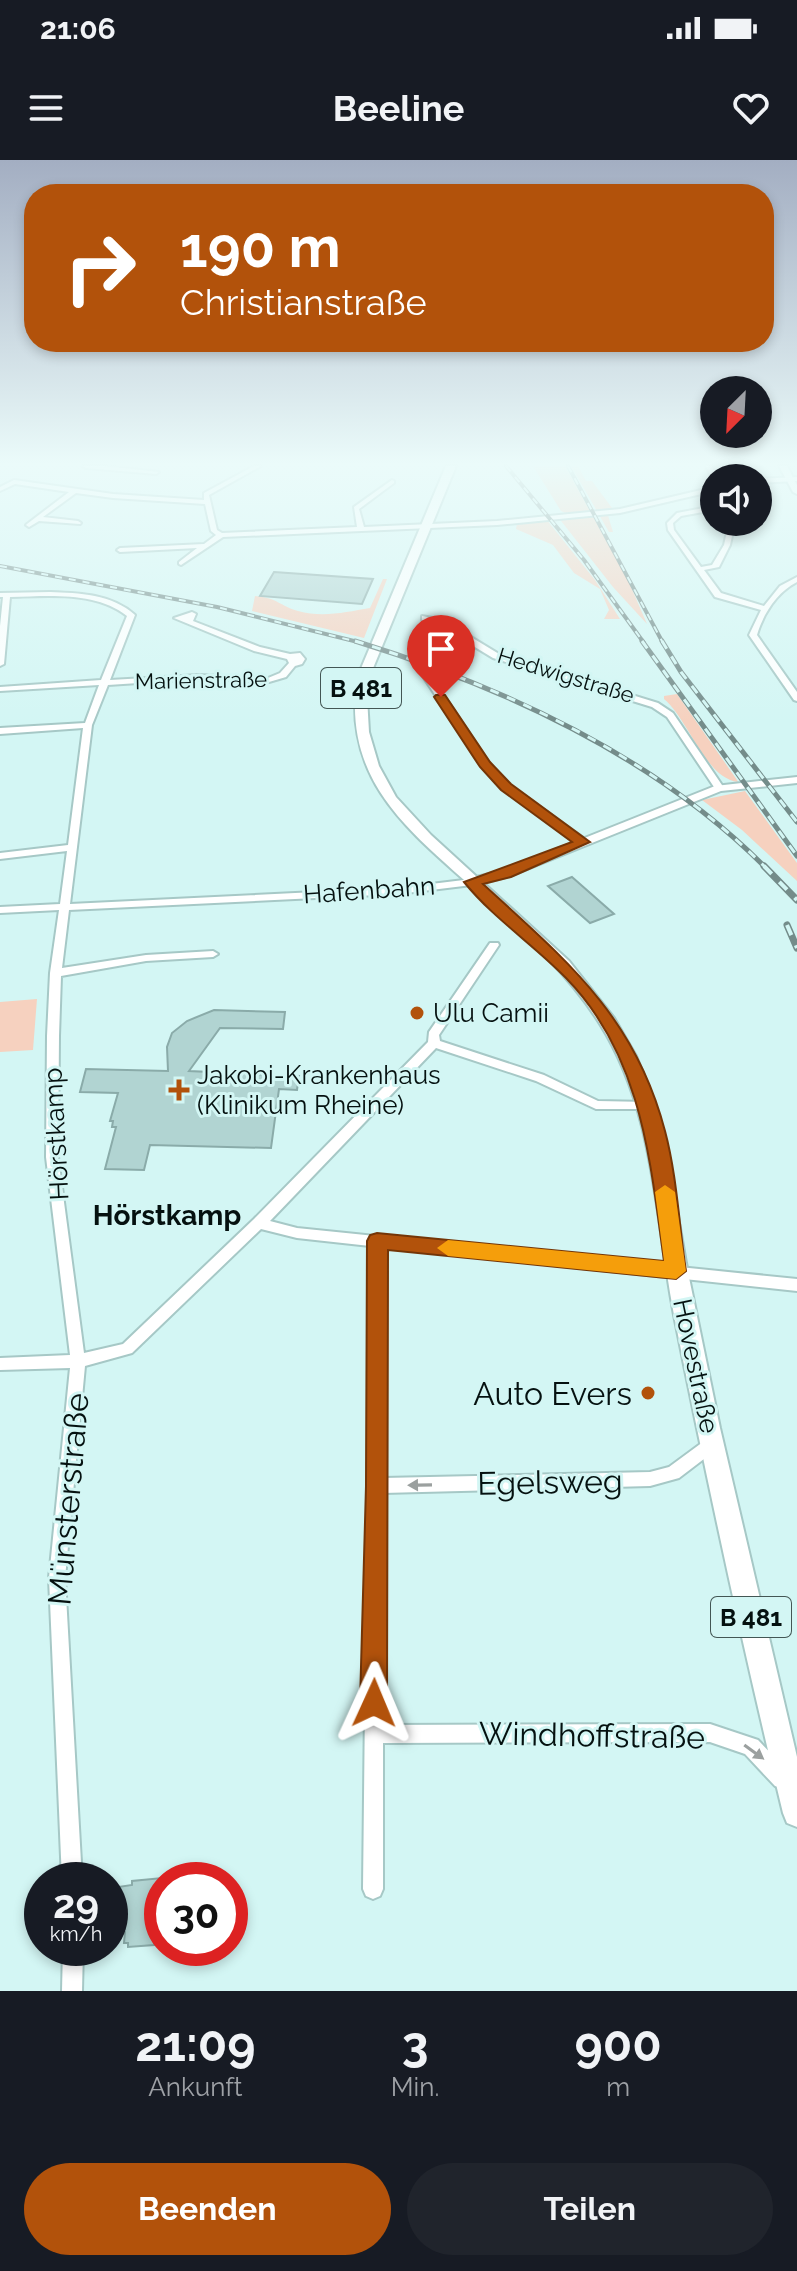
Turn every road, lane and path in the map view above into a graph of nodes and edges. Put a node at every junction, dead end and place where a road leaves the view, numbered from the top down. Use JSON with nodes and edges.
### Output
{"nodes":[{"id":1,"x":197,"y":551,"type":"edge"},
{"id":2,"x":415,"y":551,"type":"edge"},
{"id":3,"x":687,"y":551,"type":"edge"},
{"id":4,"x":723,"y":551,"type":"edge"},
{"id":5,"x":181,"y":563,"type":"dead end"},
{"id":6,"x":698,"y":569,"type":"junction"},
{"id":7,"x":797,"y":579,"type":"edge"},
{"id":8,"x":3,"y":595,"type":"edge"},
{"id":9,"x":767,"y":609,"type":"junction"},
{"id":10,"x":425,"y":618,"type":"dead end"},
{"id":11,"x":189,"y":622,"type":"dead end"},
{"id":12,"x":0,"y":664,"type":"edge"},
{"id":13,"x":426,"y":675,"type":"dead end"},
{"id":14,"x":102,"y":684,"type":"junction"},
{"id":15,"x":0,"y":689,"type":"edge"},
{"id":16,"x":797,"y":698,"type":"edge"},
{"id":17,"x":88,"y":725,"type":"junction"},
{"id":18,"x":0,"y":731,"type":"edge"},
{"id":19,"x":797,"y":780,"type":"edge"},
{"id":20,"x":719,"y":788,"type":"junction"},
{"id":21,"x":583,"y":842,"type":"junction"},
{"id":22,"x":71,"y":848,"type":"junction"},
{"id":23,"x":0,"y":856,"type":"edge"},
{"id":24,"x":472,"y":882,"type":"junction"},
{"id":25,"x":67,"y":906,"type":"junction"},
{"id":26,"x":0,"y":910,"type":"edge"},
{"id":27,"x":494,"y":945,"type":"dead end"},
{"id":28,"x":213,"y":954,"type":"dead end"},
{"id":29,"x":56,"y":973,"type":"junction"},
{"id":30,"x":433,"y":1042,"type":"junction"},
{"id":31,"x":648,"y":1106,"type":"junction"},
{"id":32,"x":259,"y":1223,"type":"junction"},
{"id":33,"x":377,"y":1241,"type":"junction"},
{"id":34,"x":676,"y":1271,"type":"junction"},
{"id":35,"x":797,"y":1285,"type":"edge"},
{"id":36,"x":78,"y":1361,"type":"junction"},
{"id":37,"x":0,"y":1364,"type":"edge"},
{"id":38,"x":712,"y":1444,"type":"junction"},
{"id":39,"x":378,"y":1486,"type":"junction"},
{"id":40,"x":373,"y":1734,"type":"junction"},
{"id":41,"x":794,"y":1801,"type":"edge"},
{"id":42,"x":71,"y":1862,"type":"edge"},
{"id":43,"x":373,"y":1889,"type":"dead end"},
{"id":44,"x":73,"y":1966,"type":"edge"},
{"id":45,"x":72,"y":1991,"type":"edge"}],
"edges":[{"from":1,"to":5,"type":"street"},
{"from":2,"to":24,"type":"main road","number":"B 481"},
{"from":3,"to":6,"type":"street"},
{"from":4,"to":6,"type":"street"},
{"from":6,"to":9,"type":"street"},
{"from":7,"to":9,"type":"street"},
{"from":8,"to":12,"type":"street"},
{"from":8,"to":14,"type":"street","name":"Hörstkamp"},
{"from":9,"to":16,"type":"street"},
{"from":10,"to":20,"type":"street","name":"Hedwigstraße"},
{"from":11,"to":14,"type":"street","name":"Marienstraße"},
{"from":13,"to":21,"type":"street"},
{"from":14,"to":15,"type":"street","name":"Marienstraße"},
{"from":14,"to":17,"type":"street","name":"Hörstkamp"},
{"from":17,"to":18,"type":"street"},
{"from":17,"to":22,"type":"street","name":"Hörstkamp"},
{"from":19,"to":20,"type":"street","name":"Hafenbahn"},
{"from":20,"to":21,"type":"street","name":"Hafenbahn"},
{"from":21,"to":24,"type":"street","name":"Hafenbahn"},
{"from":22,"to":23,"type":"street"},
{"from":22,"to":25,"type":"street","name":"Hörstkamp"},
{"from":24,"to":25,"type":"street","name":"Hafenbahn"},
{"from":24,"to":31,"type":"main road","name":"Hovestraße","number":"B 481"},
{"from":25,"to":26,"type":"street"},
{"from":25,"to":29,"type":"street","name":"Hörstkamp"},
{"from":27,"to":30,"type":"street","name":"Münsterstraße"},
{"from":28,"to":29,"type":"street"},
{"from":29,"to":36,"type":"street","name":"Hörstkamp"},
{"from":30,"to":31,"type":"street"},
{"from":30,"to":32,"type":"street","name":"Münsterstraße"},
{"from":31,"to":34,"type":"main road","name":"Hovestraße","number":"B 481"},
{"from":32,"to":33,"type":"street"},
{"from":32,"to":36,"type":"street","name":"Münsterstraße"},
{"from":33,"to":34,"type":"street"},
{"from":33,"to":39,"type":"street"},
{"from":34,"to":35,"type":"street"},
{"from":34,"to":38,"type":"main road","name":"Hovestraße","number":"B 481"},
{"from":36,"to":37,"type":"street"},
{"from":36,"to":42,"type":"street","name":"Münsterstraße"},
{"from":38,"to":39,"type":"street","name":"Egelsweg","one_way":true},
{"from":38,"to":41,"type":"main road","name":"Hovestraße","number":"B 481"},
{"from":39,"to":40,"type":"street"},
{"from":40,"to":41,"type":"street","name":"Windhoffstraße","one_way":true},
{"from":40,"to":43,"type":"street"},
{"from":44,"to":45,"type":"street"}]}
